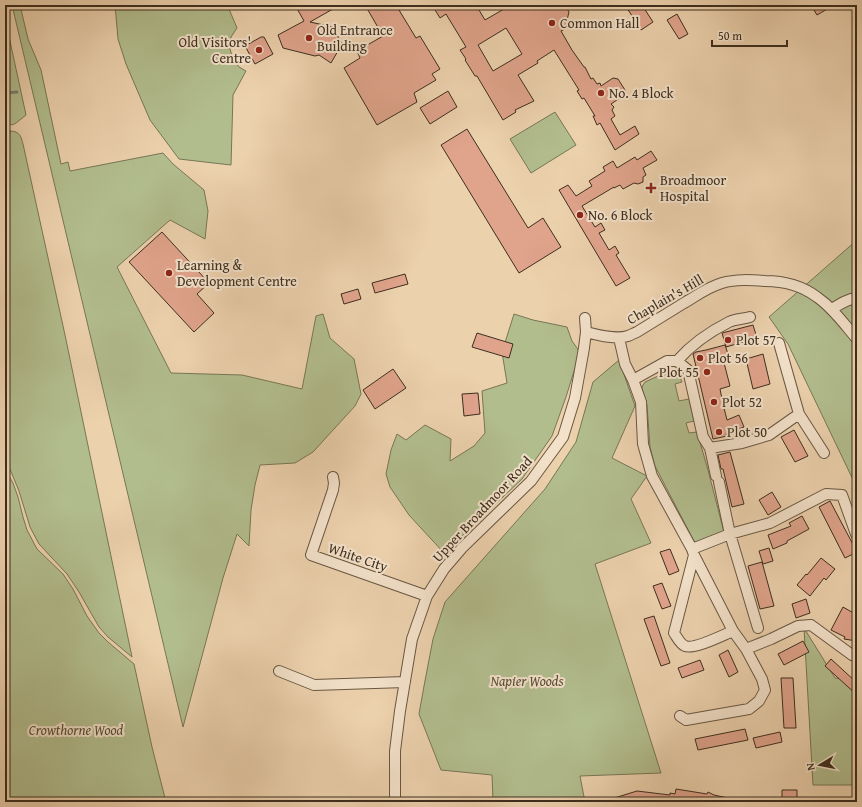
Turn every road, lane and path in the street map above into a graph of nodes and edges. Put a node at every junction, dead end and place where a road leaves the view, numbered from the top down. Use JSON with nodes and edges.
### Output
{"nodes":[{"id":1,"x":857,"y":298,"type":"edge"},
{"id":2,"x":832,"y":309,"type":"junction"},
{"id":3,"x":750,"y":317,"type":"dead end"},
{"id":4,"x":585,"y":318,"type":"dead end"},
{"id":5,"x":586,"y":332,"type":"junction"},
{"id":6,"x":618,"y":338,"type":"junction"},
{"id":7,"x":857,"y":338,"type":"edge"},
{"id":8,"x":779,"y":343,"type":"dead end"},
{"id":9,"x":677,"y":361,"type":"junction"},
{"id":10,"x":633,"y":380,"type":"junction"},
{"id":11,"x":799,"y":414,"type":"junction"},
{"id":12,"x":710,"y":448,"type":"junction"},
{"id":13,"x":824,"y":453,"type":"dead end"},
{"id":14,"x":333,"y":477,"type":"dead end"},
{"id":15,"x":730,"y":534,"type":"junction"},
{"id":16,"x":857,"y":535,"type":"edge"},
{"id":17,"x":693,"y":552,"type":"junction"},
{"id":18,"x":427,"y":596,"type":"junction"},
{"id":19,"x":758,"y":628,"type":"dead end"},
{"id":20,"x":733,"y":630,"type":"junction"},
{"id":21,"x":746,"y":649,"type":"junction"},
{"id":22,"x":857,"y":656,"type":"edge"},
{"id":23,"x":278,"y":671,"type":"dead end"},
{"id":24,"x":405,"y":682,"type":"junction"},
{"id":25,"x":680,"y":716,"type":"dead end"},
{"id":26,"x":395,"y":802,"type":"edge"}],
"edges":[{"from":1,"to":2,"type":"street"},
{"from":2,"to":6,"type":"street","name":"Chaplain's Hill"},
{"from":2,"to":7,"type":"street","name":"Chaplain's Hill"},
{"from":3,"to":9,"type":"street"},
{"from":4,"to":5,"type":"street","name":"Upper Broadmoor Road"},
{"from":5,"to":6,"type":"street","name":"Chaplain's Hill"},
{"from":5,"to":18,"type":"street","name":"Upper Broadmoor Road"},
{"from":6,"to":10,"type":"street"},
{"from":8,"to":11,"type":"street"},
{"from":9,"to":10,"type":"street"},
{"from":9,"to":12,"type":"street"},
{"from":10,"to":17,"type":"street"},
{"from":11,"to":12,"type":"street"},
{"from":11,"to":13,"type":"street"},
{"from":12,"to":15,"type":"street"},
{"from":14,"to":18,"type":"street","name":"White City"},
{"from":15,"to":16,"type":"street"},
{"from":15,"to":17,"type":"street"},
{"from":15,"to":19,"type":"street"},
{"from":17,"to":20,"type":"street"},
{"from":17,"to":20,"type":"street"},
{"from":18,"to":24,"type":"street","name":"Upper Broadmoor Road"},
{"from":20,"to":21,"type":"street"},
{"from":21,"to":22,"type":"street"},
{"from":21,"to":25,"type":"street"},
{"from":23,"to":24,"type":"street"},
{"from":24,"to":26,"type":"street","name":"Upper Broadmoor Road"}]}
